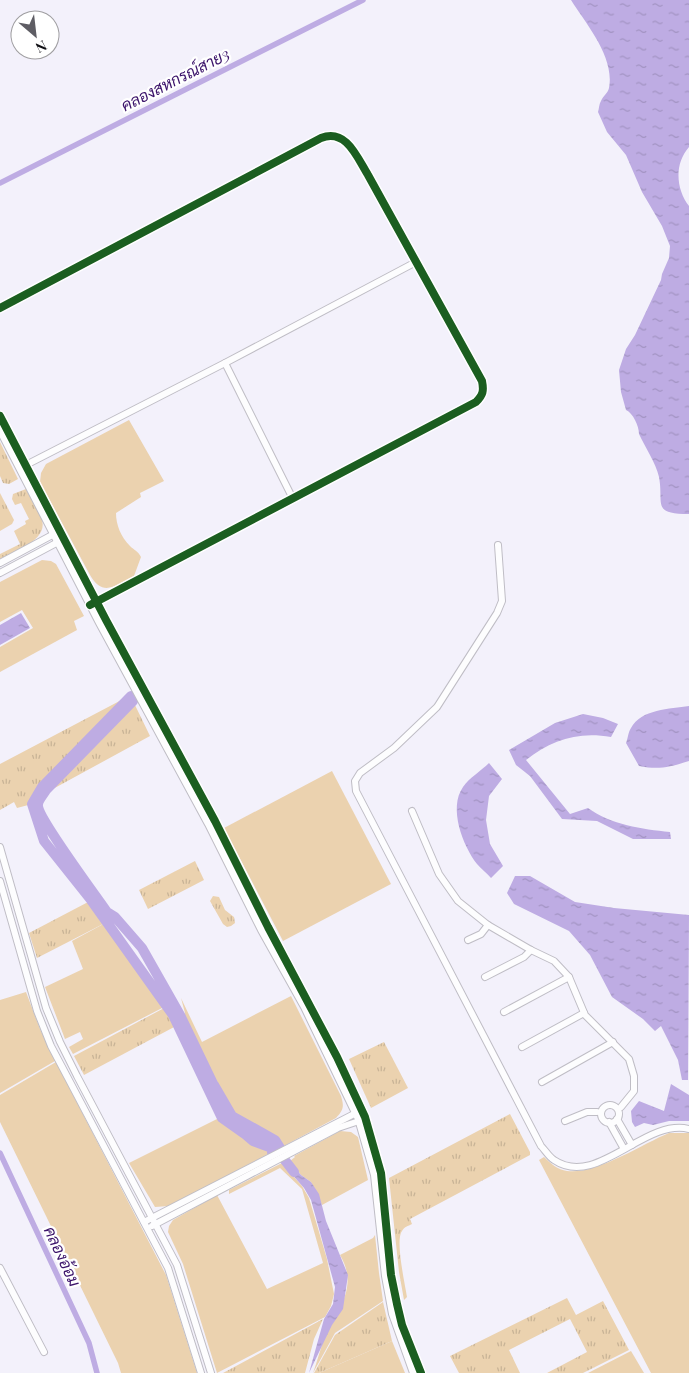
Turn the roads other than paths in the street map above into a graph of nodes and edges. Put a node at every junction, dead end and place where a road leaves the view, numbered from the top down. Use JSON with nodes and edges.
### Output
{"nodes":[{"id":1,"x":416,"y":262,"type":"junction"},
{"id":2,"x":0,"y":308,"type":"edge"},
{"id":3,"x":225,"y":364,"type":"junction"},
{"id":4,"x":0,"y":416,"type":"edge"},
{"id":5,"x":0,"y":431,"type":"edge"},
{"id":6,"x":23,"y":467,"type":"junction"},
{"id":7,"x":292,"y":497,"type":"junction"},
{"id":8,"x":56,"y":533,"type":"junction"},
{"id":9,"x":61,"y":541,"type":"junction"},
{"id":10,"x":498,"y":545,"type":"dead end"},
{"id":11,"x":0,"y":563,"type":"edge"},
{"id":12,"x":0,"y":573,"type":"edge"},
{"id":13,"x":93,"y":604,"type":"junction"},
{"id":14,"x":412,"y":811,"type":"dead end"},
{"id":15,"x":0,"y":847,"type":"edge"},
{"id":16,"x":0,"y":881,"type":"edge"},
{"id":17,"x":488,"y":925,"type":"junction"},
{"id":18,"x":468,"y":940,"type":"dead end"},
{"id":19,"x":531,"y":950,"type":"junction"},
{"id":20,"x":485,"y":977,"type":"dead end"},
{"id":21,"x":569,"y":977,"type":"junction"},
{"id":22,"x":504,"y":1012,"type":"dead end"},
{"id":23,"x":584,"y":1013,"type":"junction"},
{"id":24,"x":613,"y":1042,"type":"junction"},
{"id":25,"x":522,"y":1048,"type":"dead end"},
{"id":26,"x":542,"y":1082,"type":"dead end"},
{"id":27,"x":358,"y":1111,"type":"junction"},
{"id":28,"x":617,"y":1111,"type":"junction"},
{"id":29,"x":601,"y":1112,"type":"junction"},
{"id":30,"x":362,"y":1120,"type":"junction"},
{"id":31,"x":565,"y":1121,"type":"dead end"},
{"id":32,"x":609,"y":1122,"type":"junction"},
{"id":33,"x":689,"y":1129,"type":"edge"},
{"id":34,"x":632,"y":1145,"type":"junction"},
{"id":35,"x":624,"y":1149,"type":"junction"},
{"id":36,"x":286,"y":1152,"type":"junction"},
{"id":37,"x":154,"y":1221,"type":"junction"},
{"id":38,"x":144,"y":1222,"type":"junction"},
{"id":39,"x":148,"y":1229,"type":"junction"},
{"id":40,"x":0,"y":1268,"type":"edge"},
{"id":41,"x":44,"y":1352,"type":"dead end"},
{"id":42,"x":202,"y":1373,"type":"edge"},
{"id":43,"x":211,"y":1373,"type":"edge"},
{"id":44,"x":413,"y":1373,"type":"edge"},
{"id":45,"x":421,"y":1373,"type":"edge"}],
"edges":[{"from":1,"to":2,"type":"street"},
{"from":1,"to":3,"type":"street"},
{"from":1,"to":7,"type":"street"},
{"from":3,"to":6,"type":"street"},
{"from":3,"to":7,"type":"street"},
{"from":4,"to":6,"type":"street"},
{"from":5,"to":6,"type":"street"},
{"from":6,"to":8,"type":"street"},
{"from":7,"to":13,"type":"street"},
{"from":8,"to":9,"type":"street"},
{"from":8,"to":11,"type":"street"},
{"from":9,"to":12,"type":"street"},
{"from":9,"to":13,"type":"street"},
{"from":10,"to":35,"type":"street"},
{"from":13,"to":27,"type":"street"},
{"from":14,"to":17,"type":"street"},
{"from":15,"to":37,"type":"street"},
{"from":16,"to":38,"type":"street"},
{"from":17,"to":18,"type":"street"},
{"from":17,"to":19,"type":"street"},
{"from":19,"to":20,"type":"street"},
{"from":19,"to":21,"type":"street"},
{"from":21,"to":22,"type":"street"},
{"from":21,"to":23,"type":"street"},
{"from":23,"to":24,"type":"street"},
{"from":23,"to":25,"type":"street"},
{"from":24,"to":26,"type":"street"},
{"from":24,"to":28,"type":"street"},
{"from":27,"to":30,"type":"street"},
{"from":27,"to":36,"type":"street"},
{"from":28,"to":29,"type":"street"},
{"from":28,"to":32,"type":"street"},
{"from":28,"to":34,"type":"street"},
{"from":29,"to":31,"type":"street"},
{"from":29,"to":32,"type":"street"},
{"from":30,"to":36,"type":"street"},
{"from":30,"to":44,"type":"street"},
{"from":30,"to":45,"type":"street"},
{"from":32,"to":35,"type":"street"},
{"from":33,"to":34,"type":"street"},
{"from":34,"to":35,"type":"street"},
{"from":36,"to":37,"type":"street"},
{"from":37,"to":38,"type":"street"},
{"from":37,"to":39,"type":"street"},
{"from":37,"to":43,"type":"street"},
{"from":38,"to":39,"type":"street"},
{"from":39,"to":42,"type":"street"},
{"from":40,"to":41,"type":"street"}]}
